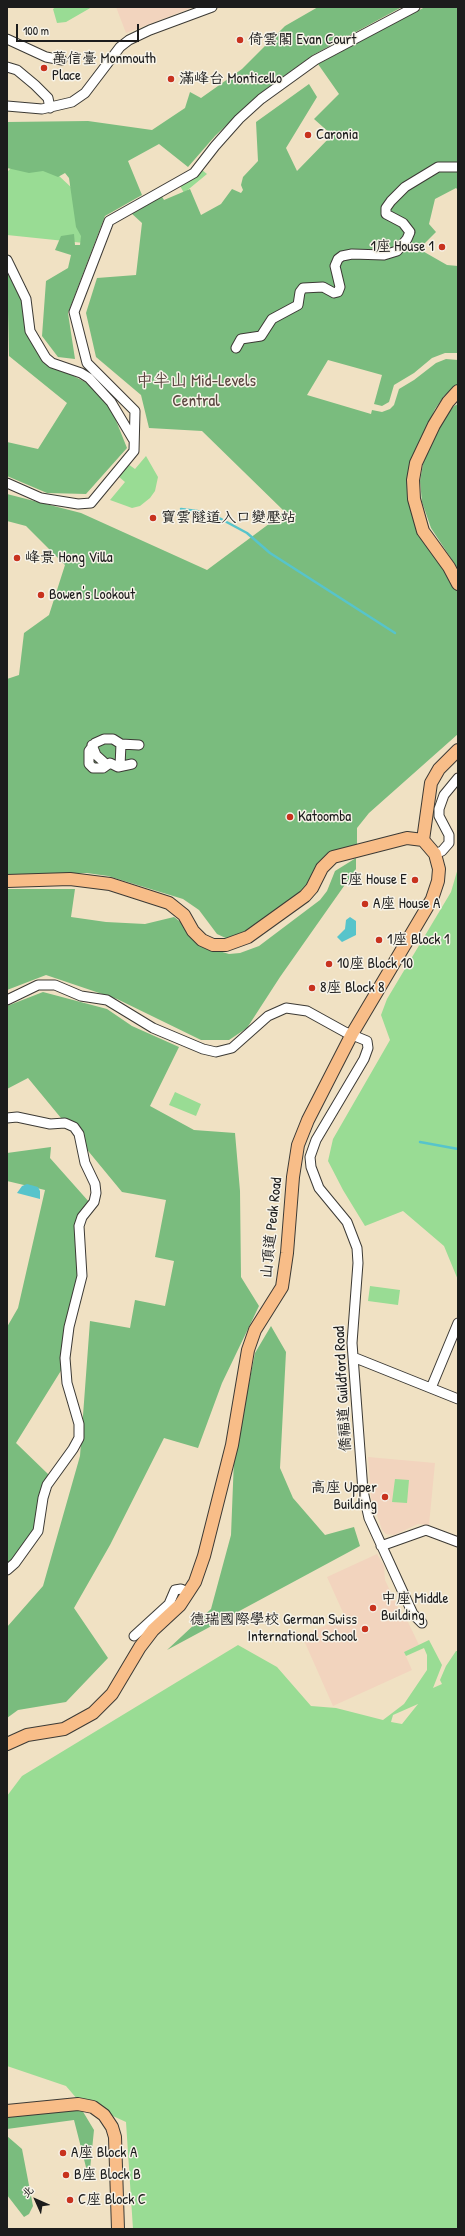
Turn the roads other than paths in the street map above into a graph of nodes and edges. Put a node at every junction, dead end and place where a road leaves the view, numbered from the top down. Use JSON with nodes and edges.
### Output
{"nodes":[{"id":1,"x":212,"y":7,"type":"edge"},
{"id":2,"x":415,"y":7,"type":"edge"},
{"id":3,"x":7,"y":39,"type":"edge"},
{"id":4,"x":62,"y":60,"type":"dead end"},
{"id":5,"x":7,"y":67,"type":"edge"},
{"id":6,"x":7,"y":106,"type":"edge"},
{"id":7,"x":50,"y":108,"type":"junction"},
{"id":8,"x":458,"y":167,"type":"edge"},
{"id":9,"x":7,"y":260,"type":"edge"},
{"id":10,"x":236,"y":348,"type":"dead end"},
{"id":11,"x":458,"y":392,"type":"edge"},
{"id":12,"x":135,"y":443,"type":"junction"},
{"id":13,"x":7,"y":483,"type":"edge"},
{"id":14,"x":458,"y":584,"type":"edge"},
{"id":15,"x":121,"y":744,"type":"junction"},
{"id":16,"x":139,"y":745,"type":"dead end"},
{"id":17,"x":458,"y":750,"type":"edge"},
{"id":18,"x":132,"y":764,"type":"dead end"},
{"id":19,"x":120,"y":766,"type":"junction"},
{"id":20,"x":458,"y":778,"type":"edge"},
{"id":21,"x":427,"y":814,"type":"junction"},
{"id":22,"x":423,"y":840,"type":"junction"},
{"id":23,"x":395,"y":841,"type":"junction"},
{"id":24,"x":454,"y":843,"type":"edge"},
{"id":25,"x":435,"y":854,"type":"junction"},
{"id":26,"x":7,"y":881,"type":"edge"},
{"id":27,"x":7,"y":1000,"type":"edge"},
{"id":28,"x":352,"y":1034,"type":"junction"},
{"id":29,"x":7,"y":1118,"type":"edge"},
{"id":30,"x":458,"y":1322,"type":"edge"},
{"id":31,"x":353,"y":1357,"type":"junction"},
{"id":32,"x":431,"y":1388,"type":"junction"},
{"id":33,"x":458,"y":1399,"type":"edge"},
{"id":34,"x":458,"y":1542,"type":"edge"},
{"id":35,"x":381,"y":1546,"type":"junction"},
{"id":36,"x":7,"y":1570,"type":"edge"},
{"id":37,"x":189,"y":1593,"type":"junction"},
{"id":38,"x":422,"y":1623,"type":"dead end"},
{"id":39,"x":134,"y":1636,"type":"dead end"},
{"id":40,"x":7,"y":1744,"type":"edge"},
{"id":41,"x":7,"y":2111,"type":"edge"},
{"id":42,"x":118,"y":2229,"type":"edge"}],
"edges":[{"from":1,"to":7,"type":"street"},
{"from":2,"to":12,"type":"street"},
{"from":3,"to":4,"type":"street"},
{"from":5,"to":7,"type":"street"},
{"from":6,"to":7,"type":"street"},
{"from":8,"to":10,"type":"street"},
{"from":9,"to":12,"type":"street"},
{"from":11,"to":14,"type":"main road"},
{"from":12,"to":13,"type":"street"},
{"from":15,"to":16,"type":"street"},
{"from":15,"to":19,"type":"street"},
{"from":15,"to":19,"type":"street"},
{"from":17,"to":21,"type":"main road"},
{"from":18,"to":19,"type":"street"},
{"from":20,"to":24,"type":"street"},
{"from":21,"to":22,"type":"main road"},
{"from":21,"to":23,"type":"main road"},
{"from":22,"to":23,"type":"main road"},
{"from":22,"to":25,"type":"main road"},
{"from":23,"to":26,"type":"main road"},
{"from":24,"to":25,"type":"street"},
{"from":25,"to":28,"type":"main road","name":"山頂道 Peak Road"},
{"from":27,"to":28,"type":"street"},
{"from":28,"to":31,"type":"street","name":"僑福道 Guildford Road"},
{"from":28,"to":37,"type":"main road","name":"山頂道 Peak Road"},
{"from":29,"to":36,"type":"street"},
{"from":30,"to":32,"type":"street"},
{"from":31,"to":32,"type":"street"},
{"from":31,"to":35,"type":"street","name":"僑福道 Guildford Road"},
{"from":32,"to":33,"type":"street"},
{"from":34,"to":35,"type":"street"},
{"from":35,"to":38,"type":"street","name":"僑福道 Guildford Road"},
{"from":37,"to":39,"type":"street"},
{"from":37,"to":40,"type":"main road","name":"山頂道 Peak Road"},
{"from":41,"to":42,"type":"main road"}]}
